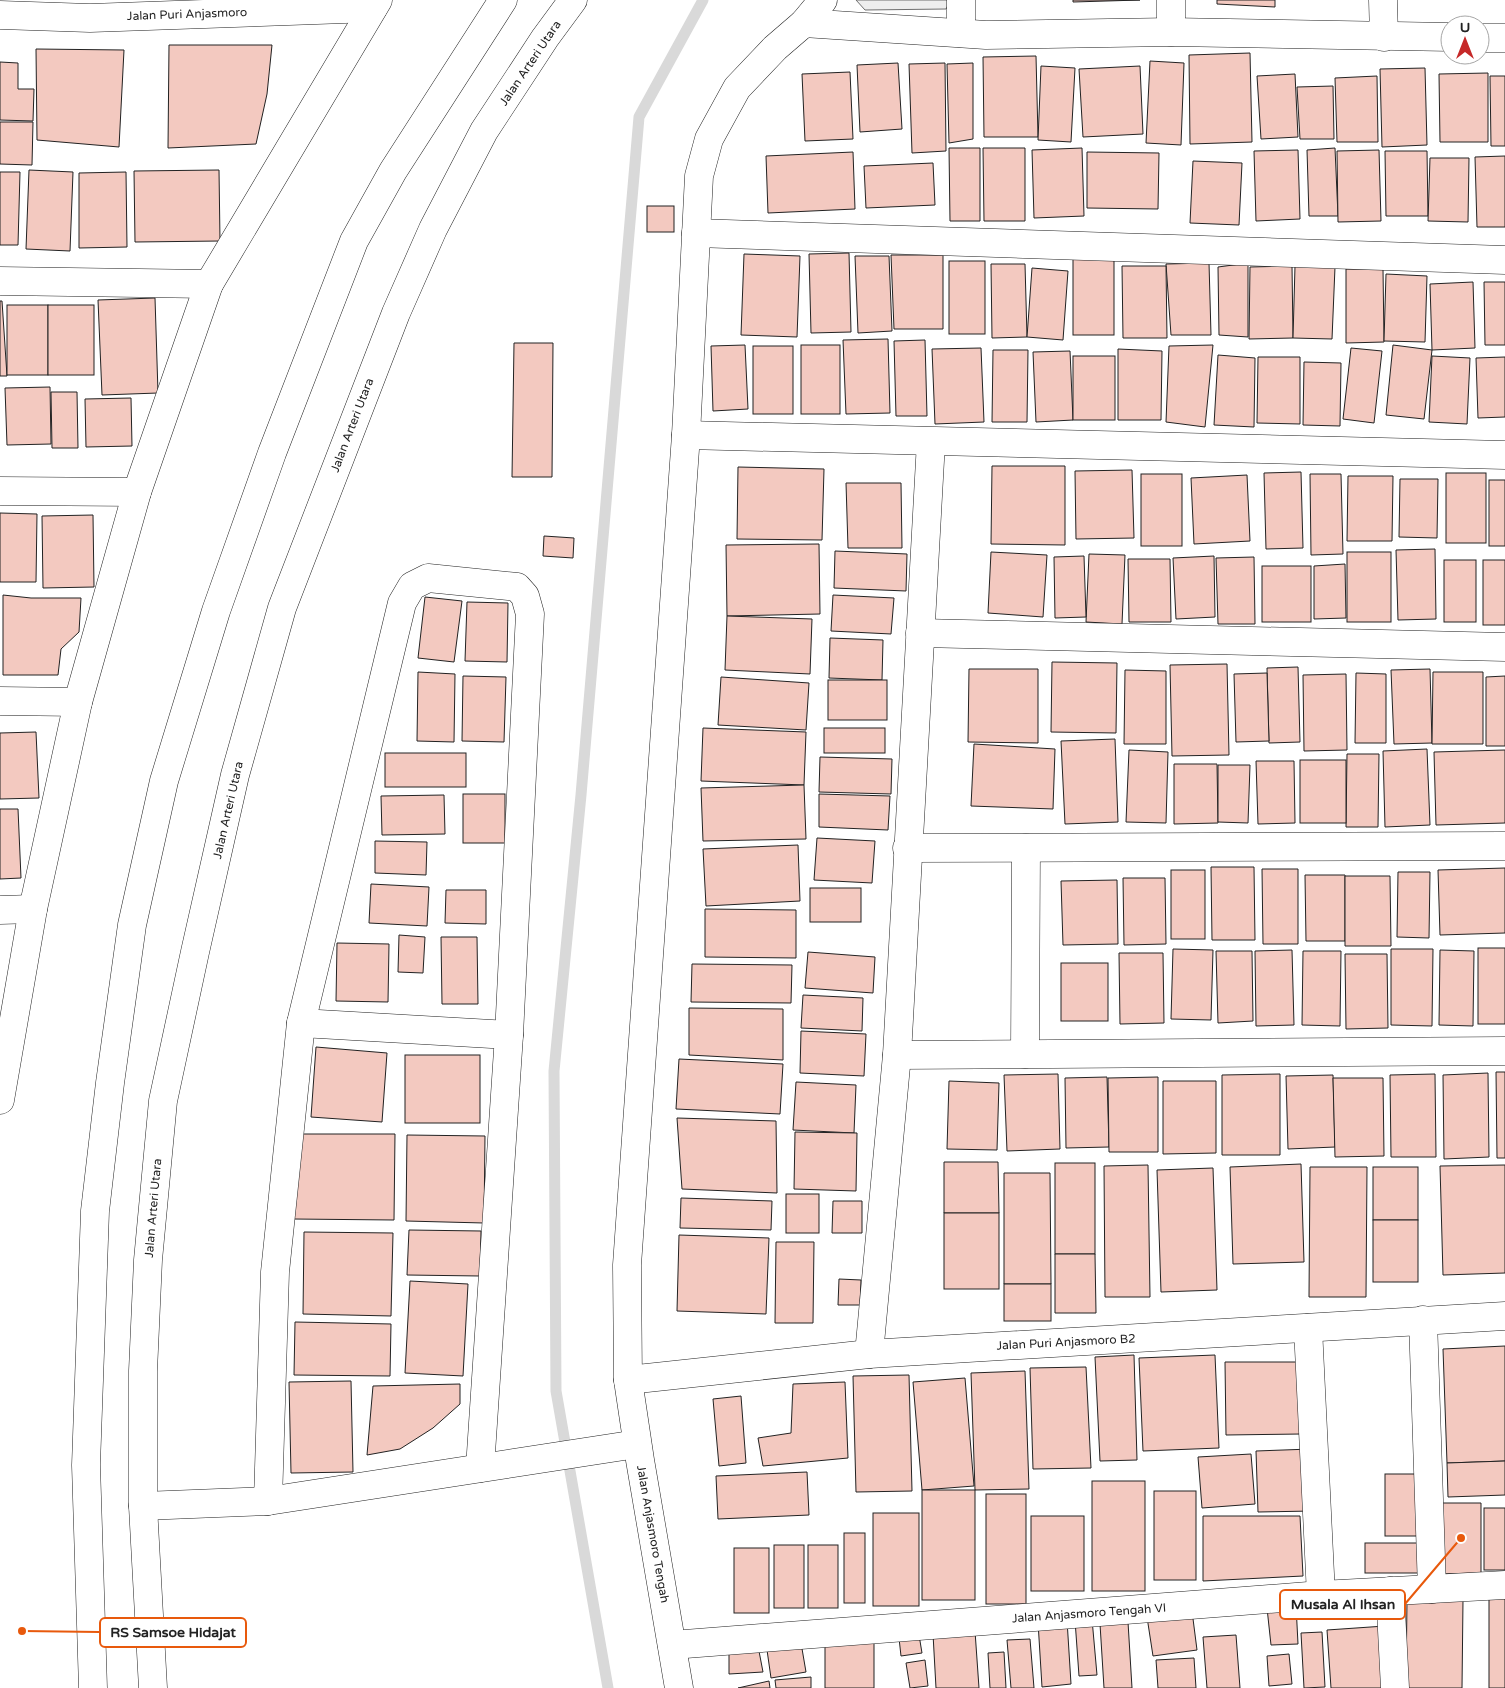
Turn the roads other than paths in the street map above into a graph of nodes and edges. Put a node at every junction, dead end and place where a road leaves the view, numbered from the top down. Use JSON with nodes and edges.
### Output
{"nodes":[{"id":1,"x":503,"y":0,"type":"edge"},
{"id":2,"x":573,"y":0,"type":"edge"},
{"id":3,"x":823,"y":0,"type":"edge"},
{"id":4,"x":961,"y":0,"type":"edge"},
{"id":5,"x":1171,"y":0,"type":"edge"},
{"id":6,"x":1383,"y":0,"type":"edge"},
{"id":7,"x":376,"y":4,"type":"edge"},
{"id":8,"x":0,"y":15,"type":"edge"},
{"id":9,"x":804,"y":23,"type":"junction"},
{"id":10,"x":1171,"y":32,"type":"junction"},
{"id":11,"x":961,"y":33,"type":"junction"},
{"id":12,"x":1384,"y":37,"type":"junction"},
{"id":13,"x":1440,"y":37,"type":"edge"},
{"id":14,"x":1490,"y":38,"type":"edge"},
{"id":15,"x":1505,"y":38,"type":"edge"},
{"id":16,"x":696,"y":233,"type":"junction"},
{"id":17,"x":1505,"y":260,"type":"edge"},
{"id":18,"x":0,"y":281,"type":"edge"},
{"id":19,"x":209,"y":284,"type":"junction"},
{"id":20,"x":686,"y":435,"type":"junction"},
{"id":21,"x":931,"y":442,"type":"junction"},
{"id":22,"x":1505,"y":455,"type":"edge"},
{"id":23,"x":0,"y":491,"type":"edge"},
{"id":24,"x":137,"y":492,"type":"junction"},
{"id":25,"x":920,"y":633,"type":"junction"},
{"id":26,"x":1505,"y":648,"type":"edge"},
{"id":27,"x":0,"y":701,"type":"edge"},
{"id":28,"x":78,"y":702,"type":"junction"},
{"id":29,"x":1505,"y":846,"type":"edge"},
{"id":30,"x":907,"y":848,"type":"junction"},
{"id":31,"x":1026,"y":848,"type":"junction"},
{"id":32,"x":33,"y":909,"type":"junction"},
{"id":33,"x":0,"y":910,"type":"edge"},
{"id":34,"x":301,"y":1023,"type":"junction"},
{"id":35,"x":509,"y":1034,"type":"junction"},
{"id":36,"x":1505,"y":1051,"type":"edge"},
{"id":37,"x":1025,"y":1054,"type":"junction"},
{"id":38,"x":897,"y":1055,"type":"junction"},
{"id":39,"x":0,"y":1100,"type":"edge"},
{"id":40,"x":1505,"y":1316,"type":"edge"},
{"id":41,"x":1423,"y":1320,"type":"junction"},
{"id":42,"x":1308,"y":1328,"type":"junction"},
{"id":43,"x":869,"y":1354,"type":"junction"},
{"id":44,"x":628,"y":1380,"type":"junction"},
{"id":45,"x":637,"y":1444,"type":"junction"},
{"id":46,"x":480,"y":1468,"type":"junction"},
{"id":47,"x":268,"y":1501,"type":"junction"},
{"id":48,"x":144,"y":1506,"type":"junction"},
{"id":49,"x":1505,"y":1585,"type":"edge"},
{"id":50,"x":1432,"y":1589,"type":"junction"},
{"id":51,"x":1390,"y":1591,"type":"junction"},
{"id":52,"x":1320,"y":1595,"type":"junction"},
{"id":53,"x":672,"y":1645,"type":"junction"},
{"id":54,"x":93,"y":1688,"type":"edge"},
{"id":55,"x":153,"y":1688,"type":"edge"},
{"id":56,"x":679,"y":1688,"type":"edge"},
{"id":57,"x":1395,"y":1688,"type":"edge"}],
"edges":[{"from":1,"to":54,"type":"main road"},
{"from":2,"to":48,"type":"main road","name":"Jalan Arteri Utara"},
{"from":3,"to":9,"type":"main road","name":"Jalan Anjasmoro Tengah"},
{"from":4,"to":11,"type":"main road"},
{"from":5,"to":10,"type":"main road"},
{"from":6,"to":12,"type":"main road"},
{"from":7,"to":8,"type":"main road","name":"Jalan Puri Anjasmoro"},
{"from":7,"to":19,"type":"main road"},
{"from":9,"to":11,"type":"main road"},
{"from":9,"to":16,"type":"main road","name":"Jalan Anjasmoro Tengah"},
{"from":10,"to":11,"type":"main road"},
{"from":10,"to":12,"type":"main road"},
{"from":12,"to":13,"type":"main road"},
{"from":14,"to":15,"type":"main road"},
{"from":16,"to":17,"type":"main road"},
{"from":16,"to":20,"type":"main road","name":"Jalan Anjasmoro Tengah"},
{"from":18,"to":19,"type":"main road"},
{"from":19,"to":24,"type":"main road"},
{"from":20,"to":21,"type":"main road"},
{"from":20,"to":44,"type":"main road","name":"Jalan Anjasmoro Tengah"},
{"from":21,"to":22,"type":"main road"},
{"from":21,"to":25,"type":"main road"},
{"from":23,"to":24,"type":"main road"},
{"from":24,"to":28,"type":"main road"},
{"from":25,"to":26,"type":"main road"},
{"from":25,"to":30,"type":"main road"},
{"from":27,"to":28,"type":"main road"},
{"from":28,"to":32,"type":"main road"},
{"from":29,"to":31,"type":"main road"},
{"from":30,"to":31,"type":"main road"},
{"from":30,"to":38,"type":"main road"},
{"from":31,"to":37,"type":"main road"},
{"from":32,"to":33,"type":"main road"},
{"from":32,"to":39,"type":"main road"},
{"from":34,"to":35,"type":"main road"},
{"from":34,"to":35,"type":"main road"},
{"from":34,"to":47,"type":"main road"},
{"from":35,"to":46,"type":"main road"},
{"from":36,"to":37,"type":"main road"},
{"from":37,"to":38,"type":"main road"},
{"from":38,"to":43,"type":"main road"},
{"from":40,"to":41,"type":"main road","name":"Jalan Puri Anjasmoro B2"},
{"from":41,"to":42,"type":"main road","name":"Jalan Puri Anjasmoro B2"},
{"from":41,"to":50,"type":"main road"},
{"from":42,"to":43,"type":"main road","name":"Jalan Puri Anjasmoro B2"},
{"from":42,"to":52,"type":"main road"},
{"from":43,"to":44,"type":"main road","name":"Jalan Puri Anjasmoro B2"},
{"from":44,"to":45,"type":"main road","name":"Jalan Anjasmoro Tengah"},
{"from":45,"to":46,"type":"main road"},
{"from":45,"to":53,"type":"main road","name":"Jalan Anjasmoro Tengah"},
{"from":46,"to":47,"type":"main road"},
{"from":47,"to":48,"type":"main road"},
{"from":48,"to":55,"type":"main road","name":"Jalan Arteri Utara"},
{"from":49,"to":50,"type":"main road","name":"Jalan Anjasmoro Tengah VI"},
{"from":50,"to":51,"type":"main road","name":"Jalan Anjasmoro Tengah VI"},
{"from":51,"to":52,"type":"main road","name":"Jalan Anjasmoro Tengah VI"},
{"from":51,"to":57,"type":"main road"},
{"from":52,"to":53,"type":"main road","name":"Jalan Anjasmoro Tengah VI"},
{"from":53,"to":56,"type":"main road","name":"Jalan Anjasmoro Tengah"}]}
